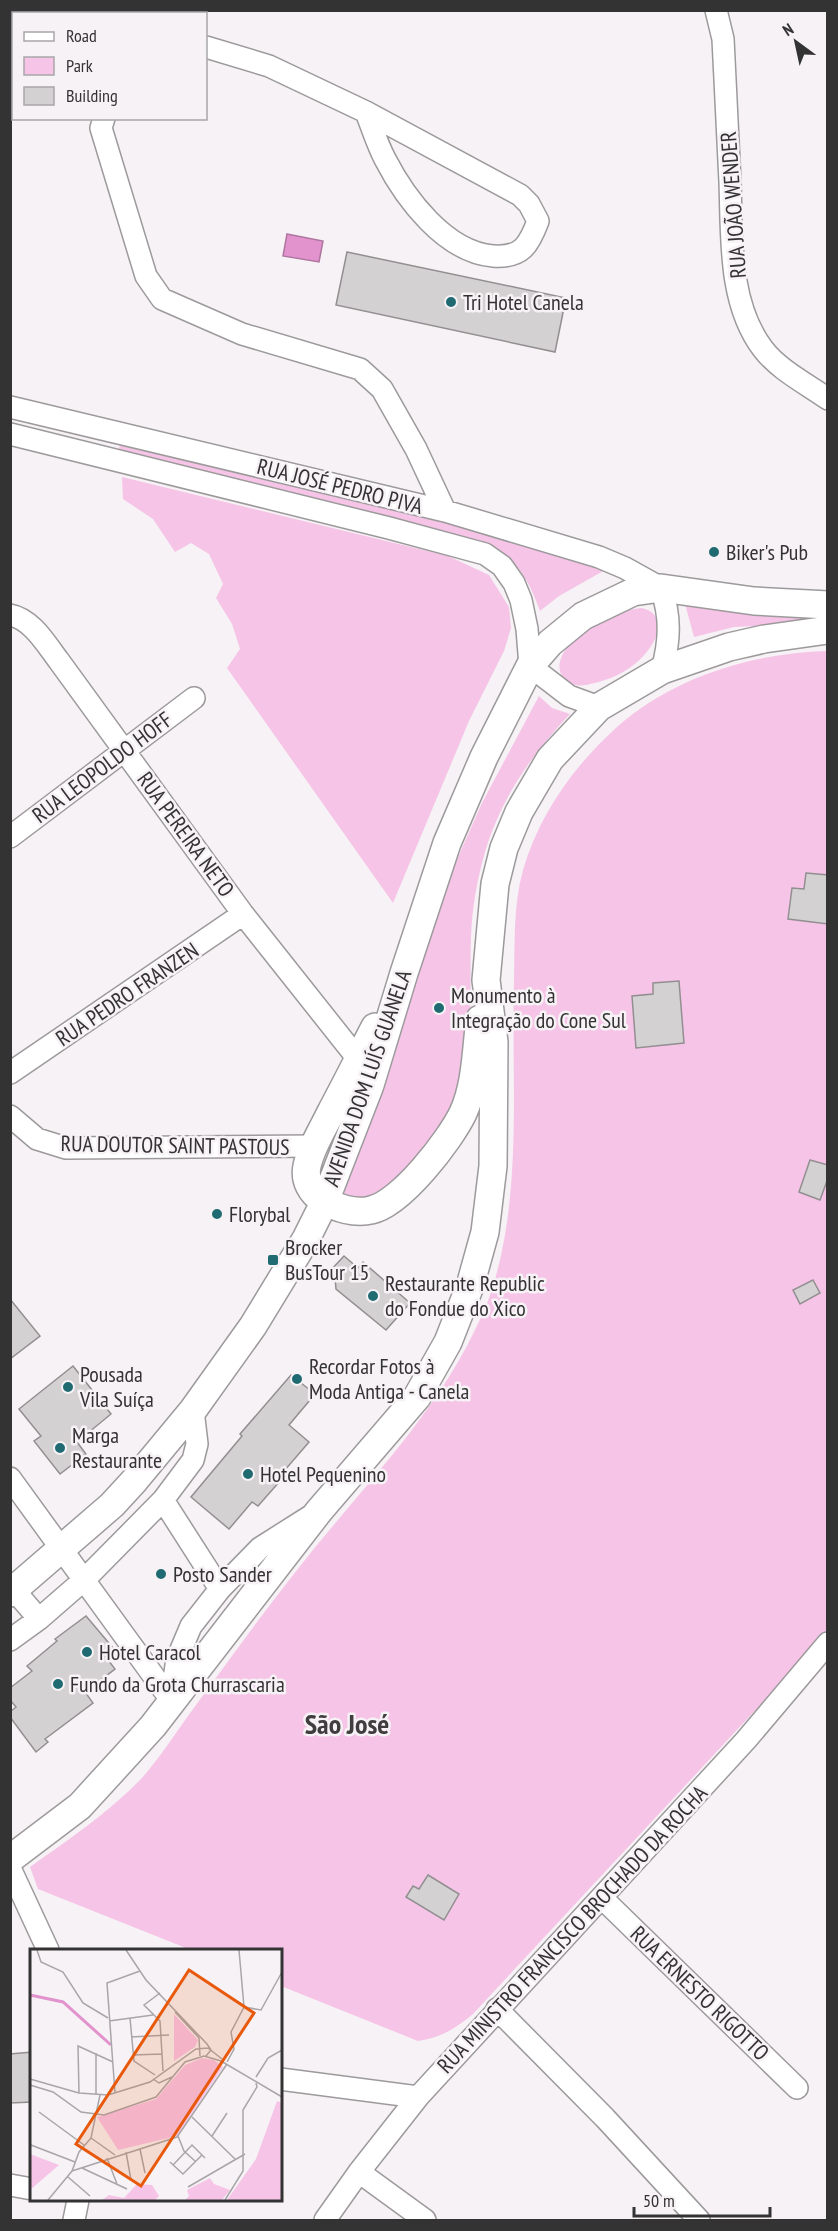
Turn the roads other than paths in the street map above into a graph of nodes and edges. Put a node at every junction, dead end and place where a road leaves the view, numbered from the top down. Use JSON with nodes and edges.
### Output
{"nodes":[{"id":1,"x":716,"y":10,"type":"edge"},
{"id":2,"x":207,"y":47,"type":"edge"},
{"id":3,"x":366,"y":112,"type":"junction"},
{"id":4,"x":103,"y":120,"type":"edge"},
{"id":5,"x":828,"y":399,"type":"edge"},
{"id":6,"x":10,"y":407,"type":"edge"},
{"id":7,"x":10,"y":434,"type":"edge"},
{"id":8,"x":445,"y":512,"type":"junction"},
{"id":9,"x":661,"y":588,"type":"junction"},
{"id":10,"x":828,"y":604,"type":"edge"},
{"id":11,"x":10,"y":615,"type":"edge"},
{"id":12,"x":828,"y":630,"type":"edge"},
{"id":13,"x":530,"y":666,"type":"junction"},
{"id":14,"x":662,"y":670,"type":"junction"},
{"id":15,"x":194,"y":698,"type":"dead end"},
{"id":16,"x":599,"y":708,"type":"junction"},
{"id":17,"x":125,"y":749,"type":"junction"},
{"id":18,"x":10,"y":837,"type":"edge"},
{"id":19,"x":243,"y":914,"type":"junction"},
{"id":20,"x":403,"y":976,"type":"junction"},
{"id":21,"x":486,"y":980,"type":"junction"},
{"id":22,"x":358,"y":1059,"type":"junction"},
{"id":23,"x":10,"y":1073,"type":"edge"},
{"id":24,"x":10,"y":1116,"type":"edge"},
{"id":25,"x":314,"y":1146,"type":"junction"},
{"id":26,"x":325,"y":1201,"type":"junction"},
{"id":27,"x":193,"y":1410,"type":"junction"},
{"id":28,"x":10,"y":1478,"type":"edge"},
{"id":29,"x":163,"y":1500,"type":"junction"},
{"id":30,"x":319,"y":1511,"type":"junction"},
{"id":31,"x":62,"y":1547,"type":"junction"},
{"id":32,"x":85,"y":1578,"type":"junction"},
{"id":33,"x":220,"y":1588,"type":"junction"},
{"id":34,"x":12,"y":1591,"type":"edge"},
{"id":35,"x":39,"y":1619,"type":"junction"},
{"id":36,"x":10,"y":1640,"type":"edge"},
{"id":37,"x":828,"y":1643,"type":"edge"},
{"id":38,"x":171,"y":1700,"type":"junction"},
{"id":39,"x":10,"y":1858,"type":"edge"},
{"id":40,"x":10,"y":1868,"type":"edge"},
{"id":41,"x":602,"y":1898,"type":"junction"},
{"id":42,"x":48,"y":1949,"type":"edge"},
{"id":43,"x":497,"y":2009,"type":"junction"},
{"id":44,"x":282,"y":2079,"type":"edge"},
{"id":45,"x":797,"y":2088,"type":"dead end"},
{"id":46,"x":418,"y":2097,"type":"junction"},
{"id":47,"x":359,"y":2172,"type":"junction"},
{"id":48,"x":10,"y":2185,"type":"edge"},
{"id":49,"x":30,"y":2189,"type":"edge"},
{"id":50,"x":78,"y":2201,"type":"edge"},
{"id":51,"x":74,"y":2220,"type":"edge"},
{"id":52,"x":325,"y":2220,"type":"edge"},
{"id":53,"x":424,"y":2220,"type":"edge"},
{"id":54,"x":699,"y":2220,"type":"edge"}],
"edges":[{"from":1,"to":5,"type":"street","name":"RUA JOÃO WENDER"},
{"from":2,"to":3,"type":"street"},
{"from":3,"to":3,"type":"street"},
{"from":4,"to":8,"type":"street"},
{"from":6,"to":8,"type":"street","name":"RUA JOSÉ PEDRO PIVA"},
{"from":7,"to":13,"type":"street","name":"RUA JOSÉ PEDRO PIVA"},
{"from":8,"to":9,"type":"street","name":"RUA JOSÉ PEDRO PIVA"},
{"from":9,"to":10,"type":"main road","name":"AVENIDA DOM LUÍS GUANELA"},
{"from":9,"to":13,"type":"main road","name":"AVENIDA DOM LUÍS GUANELA"},
{"from":9,"to":14,"type":"street"},
{"from":11,"to":17,"type":"street","name":"RUA PEREIRA NETO"},
{"from":12,"to":14,"type":"main road"},
{"from":13,"to":16,"type":"street"},
{"from":13,"to":20,"type":"main road","name":"AVENIDA DOM LUÍS GUANELA"},
{"from":14,"to":16,"type":"main road"},
{"from":15,"to":17,"type":"street","name":"RUA LEOPOLDO HOFF"},
{"from":16,"to":21,"type":"main road"},
{"from":17,"to":18,"type":"street","name":"RUA LEOPOLDO HOFF"},
{"from":17,"to":19,"type":"street","name":"RUA PEREIRA NETO"},
{"from":19,"to":22,"type":"street","name":"RUA PEREIRA NETO"},
{"from":19,"to":23,"type":"street","name":"RUA PEDRO FRANZEN"},
{"from":20,"to":22,"type":"main road"},
{"from":20,"to":26,"type":"main road","name":"AVENIDA DOM LUÍS GUANELA"},
{"from":21,"to":26,"type":"main road"},
{"from":21,"to":30,"type":"main road"},
{"from":22,"to":25,"type":"main road"},
{"from":24,"to":25,"type":"street","name":"RUA DOUTOR SAINT PASTOUS"},
{"from":25,"to":26,"type":"main road"},
{"from":26,"to":27,"type":"main road","name":"AVENIDA DOM LUÍS GUANELA"},
{"from":27,"to":29,"type":"street"},
{"from":27,"to":31,"type":"main road","name":"AVENIDA DOM LUÍS GUANELA"},
{"from":28,"to":31,"type":"street"},
{"from":29,"to":32,"type":"street"},
{"from":29,"to":33,"type":"street"},
{"from":30,"to":33,"type":"street"},
{"from":30,"to":38,"type":"main road"},
{"from":31,"to":32,"type":"street"},
{"from":31,"to":34,"type":"main road","name":"AVENIDA DOM LUÍS GUANELA"},
{"from":32,"to":35,"type":"street"},
{"from":32,"to":38,"type":"street"},
{"from":33,"to":38,"type":"street"},
{"from":34,"to":35,"type":"street"},
{"from":35,"to":36,"type":"street"},
{"from":37,"to":41,"type":"street","name":"RUA MINISTRO FRANCISCO BROCHADO DA ROCHA"},
{"from":38,"to":39,"type":"main road"},
{"from":40,"to":42,"type":"street"},
{"from":41,"to":43,"type":"street","name":"RUA MINISTRO FRANCISCO BROCHADO DA ROCHA"},
{"from":41,"to":45,"type":"street","name":"RUA ERNESTO RIGOTTO"},
{"from":43,"to":46,"type":"street","name":"RUA MINISTRO FRANCISCO BROCHADO DA ROCHA"},
{"from":43,"to":54,"type":"street"},
{"from":44,"to":46,"type":"street"},
{"from":46,"to":47,"type":"street","name":"RUA MINISTRO FRANCISCO BROCHADO DA ROCHA"},
{"from":47,"to":52,"type":"street","name":"RUA MINISTRO FRANCISCO BROCHADO DA ROCHA"},
{"from":47,"to":53,"type":"street"},
{"from":48,"to":49,"type":"street"},
{"from":50,"to":51,"type":"street"}]}
